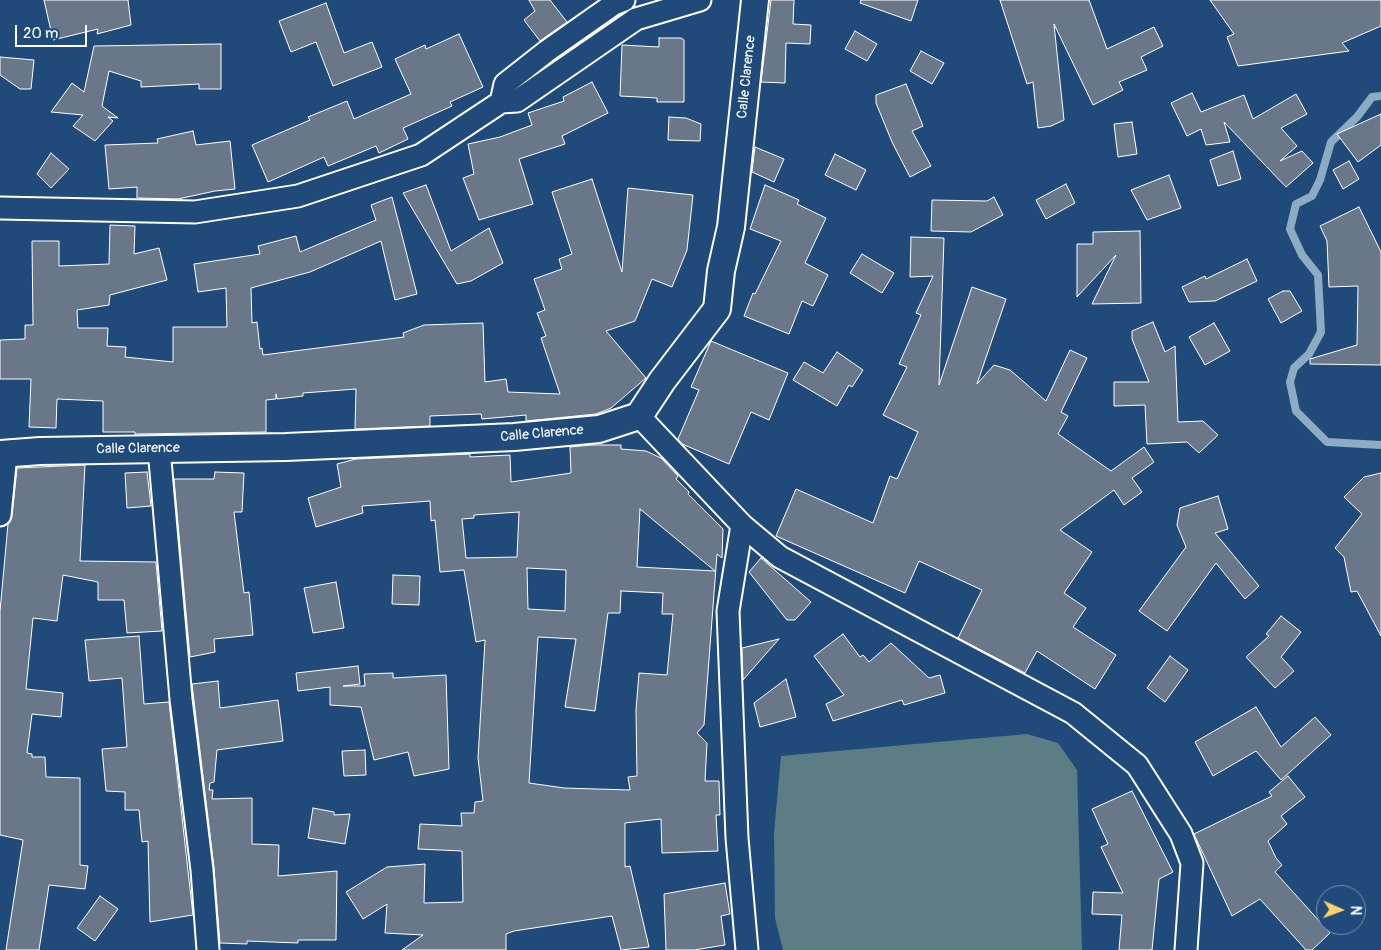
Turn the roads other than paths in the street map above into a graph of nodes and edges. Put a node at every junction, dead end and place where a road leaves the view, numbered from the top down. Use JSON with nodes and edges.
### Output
{"nodes":[{"id":1,"x":624,"y":0,"type":"edge"},
{"id":2,"x":700,"y":0,"type":"edge"},
{"id":3,"x":755,"y":0,"type":"edge"},
{"id":4,"x":501,"y":102,"type":"junction"},
{"id":5,"x":0,"y":208,"type":"edge"},
{"id":6,"x":639,"y":416,"type":"junction"},
{"id":7,"x":159,"y":449,"type":"junction"},
{"id":8,"x":3,"y":454,"type":"edge"},
{"id":9,"x":0,"y":515,"type":"edge"},
{"id":10,"x":742,"y":524,"type":"junction"},
{"id":11,"x":208,"y":950,"type":"edge"},
{"id":12,"x":747,"y":950,"type":"edge"},
{"id":13,"x":1186,"y":950,"type":"edge"}],
"edges":[{"from":1,"to":4,"type":"street"},
{"from":2,"to":4,"type":"street"},
{"from":3,"to":6,"type":"street","name":"Calle Clarence"},
{"from":4,"to":5,"type":"street"},
{"from":6,"to":7,"type":"street","name":"Calle Clarence"},
{"from":6,"to":10,"type":"street"},
{"from":7,"to":8,"type":"street","name":"Calle Clarence"},
{"from":7,"to":11,"type":"street"},
{"from":8,"to":9,"type":"street"},
{"from":10,"to":12,"type":"street"},
{"from":10,"to":13,"type":"street"}]}
